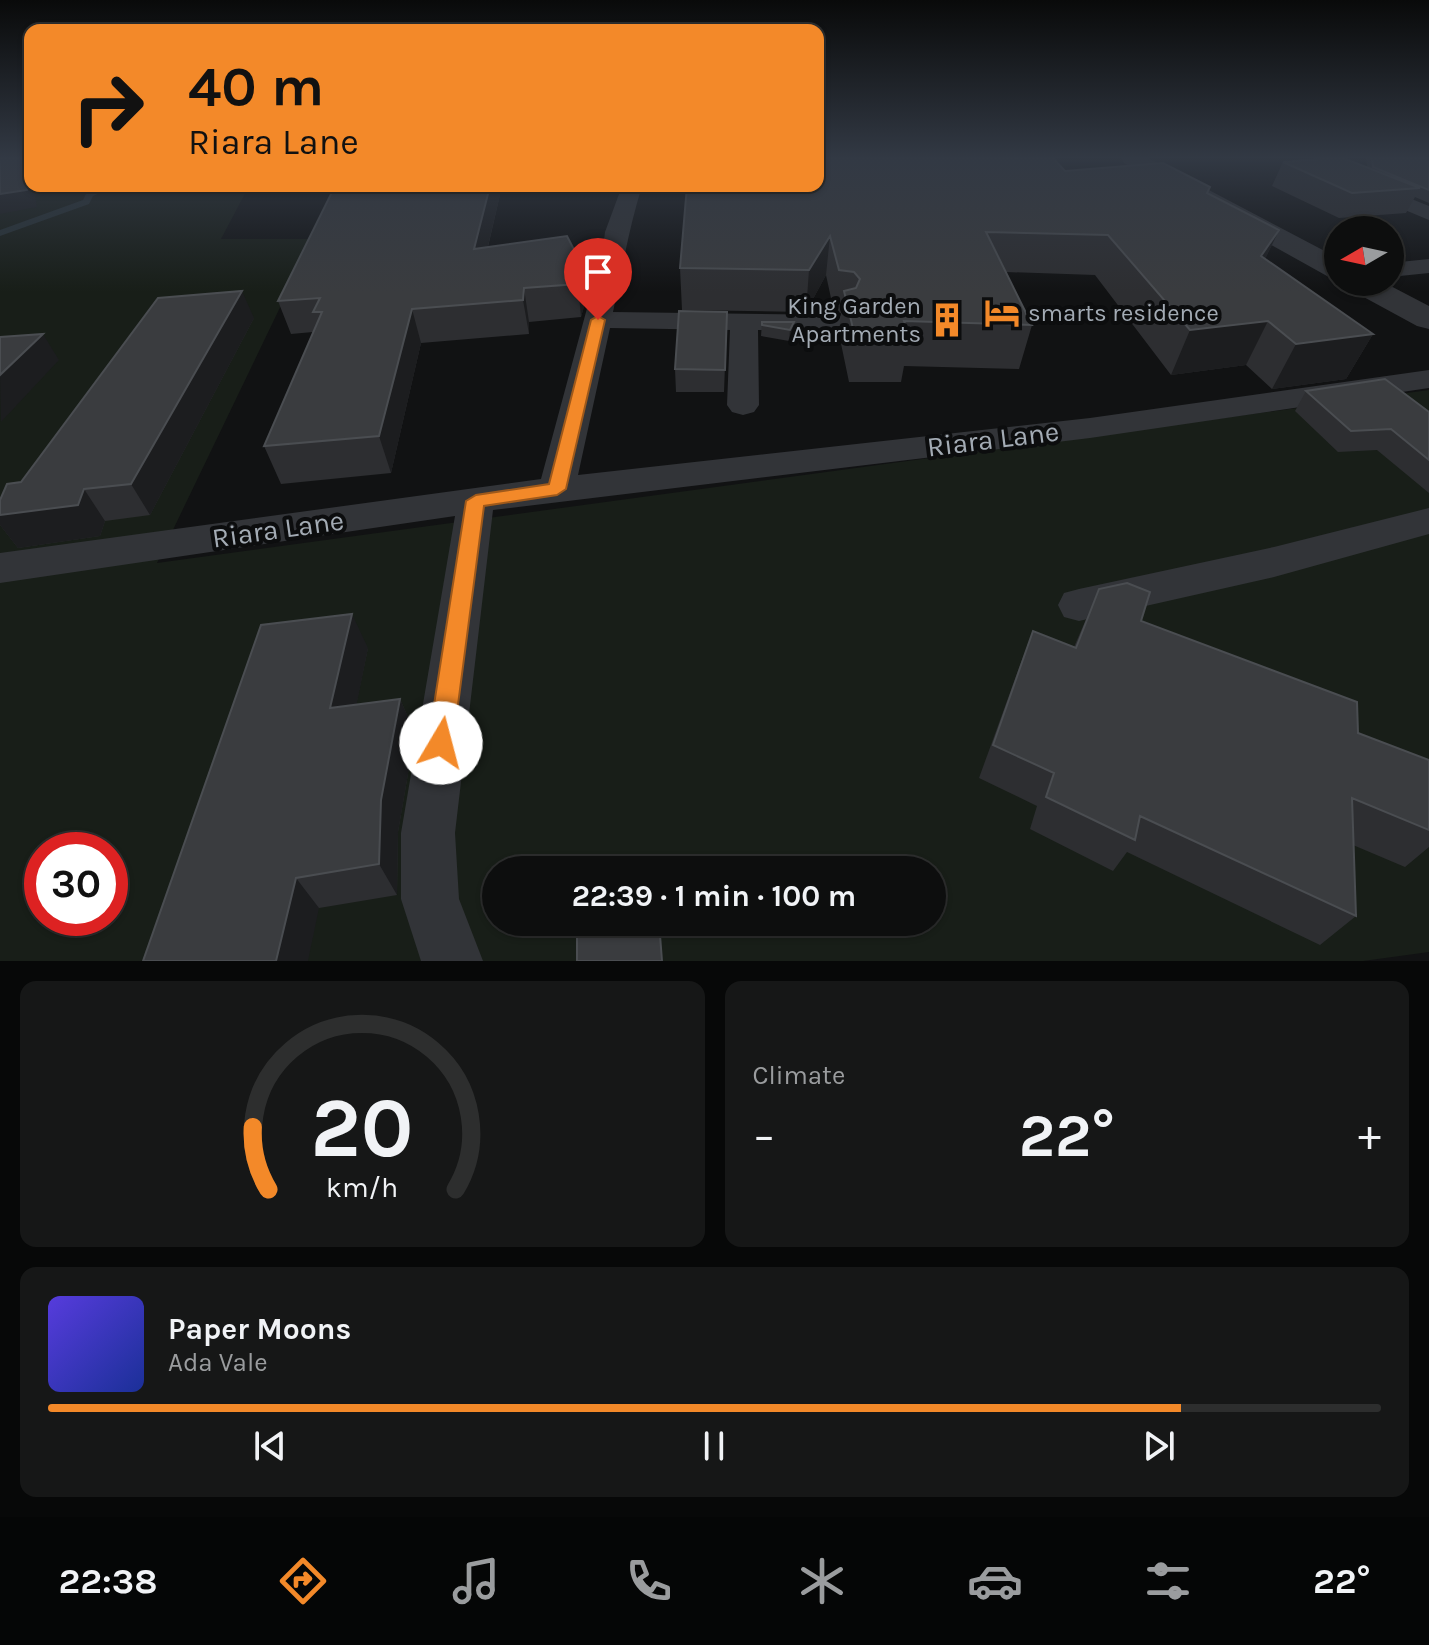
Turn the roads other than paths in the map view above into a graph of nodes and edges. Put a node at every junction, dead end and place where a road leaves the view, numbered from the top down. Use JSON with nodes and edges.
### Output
{"nodes":[{"id":1,"x":626,"y":203,"type":"edge"},
{"id":2,"x":1214,"y":203,"type":"edge"},
{"id":3,"x":1404,"y":203,"type":"edge"},
{"id":4,"x":1429,"y":214,"type":"edge"},
{"id":5,"x":1324,"y":262,"type":"edge"},
{"id":6,"x":1429,"y":266,"type":"edge"},
{"id":7,"x":1404,"y":269,"type":"edge"},
{"id":8,"x":1386,"y":296,"type":"edge"},
{"id":9,"x":1429,"y":319,"type":"edge"},
{"id":10,"x":598,"y":320,"type":"junction"},
{"id":11,"x":744,"y":320,"type":"junction"},
{"id":12,"x":838,"y":323,"type":"dead end"},
{"id":13,"x":1424,"y":395,"type":"edge"},
{"id":14,"x":743,"y":405,"type":"dead end"},
{"id":15,"x":557,"y":489,"type":"junction"},
{"id":16,"x":476,"y":501,"type":"junction"},
{"id":17,"x":1429,"y":521,"type":"edge"},
{"id":18,"x":0,"y":568,"type":"edge"},
{"id":19,"x":1079,"y":605,"type":"dead end"},
{"id":20,"x":452,"y":961,"type":"edge"}],
"edges":[{"from":1,"to":10,"type":"street"},
{"from":2,"to":5,"type":"street"},
{"from":3,"to":4,"type":"street"},
{"from":6,"to":7,"type":"street"},
{"from":8,"to":9,"type":"street"},
{"from":10,"to":11,"type":"street"},
{"from":10,"to":15,"type":"street"},
{"from":11,"to":12,"type":"street"},
{"from":11,"to":14,"type":"street"},
{"from":13,"to":15,"type":"street","name":"Riara Lane"},
{"from":15,"to":16,"type":"street","name":"Riara Lane"},
{"from":16,"to":18,"type":"street","name":"Riara Lane"},
{"from":16,"to":20,"type":"street"},
{"from":17,"to":19,"type":"street"}]}
